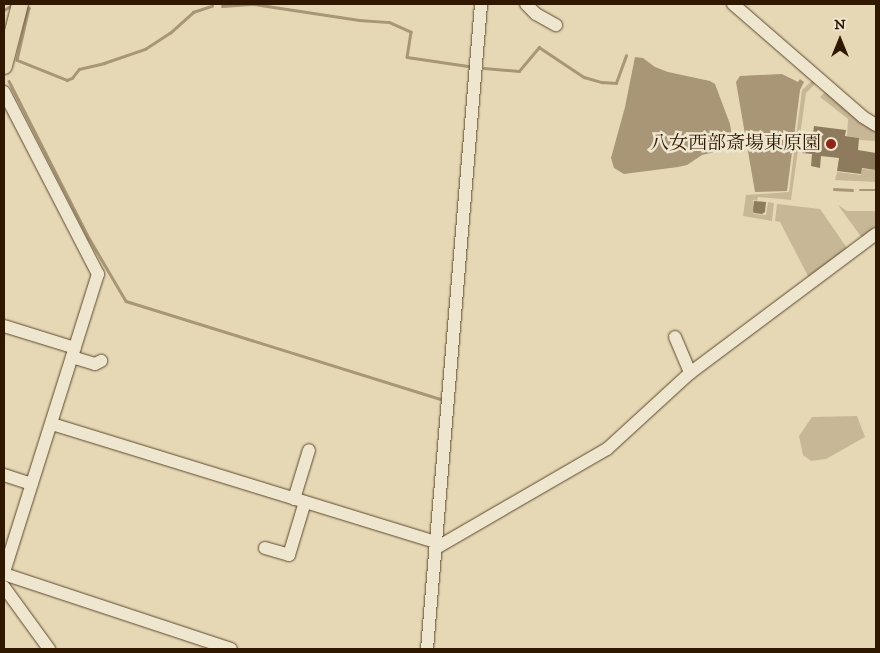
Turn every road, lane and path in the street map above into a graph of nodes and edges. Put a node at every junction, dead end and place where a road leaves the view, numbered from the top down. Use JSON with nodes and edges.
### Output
{"nodes":[{"id":1,"x":20,"y":4,"type":"edge"},
{"id":2,"x":481,"y":4,"type":"edge"},
{"id":3,"x":526,"y":4,"type":"edge"},
{"id":4,"x":732,"y":4,"type":"edge"},
{"id":5,"x":556,"y":26,"type":"dead end"},
{"id":6,"x":4,"y":66,"type":"edge"},
{"id":7,"x":4,"y":92,"type":"edge"},
{"id":8,"x":876,"y":125,"type":"edge"},
{"id":9,"x":876,"y":234,"type":"edge"},
{"id":10,"x":4,"y":326,"type":"edge"},
{"id":11,"x":675,"y":337,"type":"dead end"},
{"id":12,"x":74,"y":352,"type":"junction"},
{"id":13,"x":101,"y":361,"type":"dead end"},
{"id":14,"x":690,"y":373,"type":"junction"},
{"id":15,"x":52,"y":424,"type":"junction"},
{"id":16,"x":309,"y":450,"type":"dead end"},
{"id":17,"x":4,"y":475,"type":"edge"},
{"id":18,"x":32,"y":484,"type":"junction"},
{"id":19,"x":300,"y":500,"type":"junction"},
{"id":20,"x":436,"y":545,"type":"junction"},
{"id":21,"x":265,"y":548,"type":"dead end"},
{"id":22,"x":4,"y":573,"type":"edge"},
{"id":23,"x":4,"y":587,"type":"edge"},
{"id":24,"x":49,"y":649,"type":"edge"},
{"id":25,"x":231,"y":649,"type":"edge"},
{"id":26,"x":427,"y":649,"type":"edge"}],
"edges":[{"from":1,"to":6,"type":"main road"},
{"from":2,"to":20,"type":"street"},
{"from":3,"to":5,"type":"street"},
{"from":4,"to":8,"type":"street"},
{"from":7,"to":12,"type":"street"},
{"from":9,"to":14,"type":"street"},
{"from":10,"to":12,"type":"street"},
{"from":11,"to":14,"type":"street"},
{"from":12,"to":13,"type":"street"},
{"from":12,"to":15,"type":"street"},
{"from":14,"to":20,"type":"street"},
{"from":15,"to":18,"type":"street"},
{"from":15,"to":19,"type":"street"},
{"from":16,"to":19,"type":"street"},
{"from":17,"to":18,"type":"street"},
{"from":18,"to":22,"type":"street"},
{"from":19,"to":20,"type":"street"},
{"from":19,"to":21,"type":"street"},
{"from":20,"to":26,"type":"street"},
{"from":22,"to":25,"type":"street"},
{"from":23,"to":24,"type":"street"}]}
